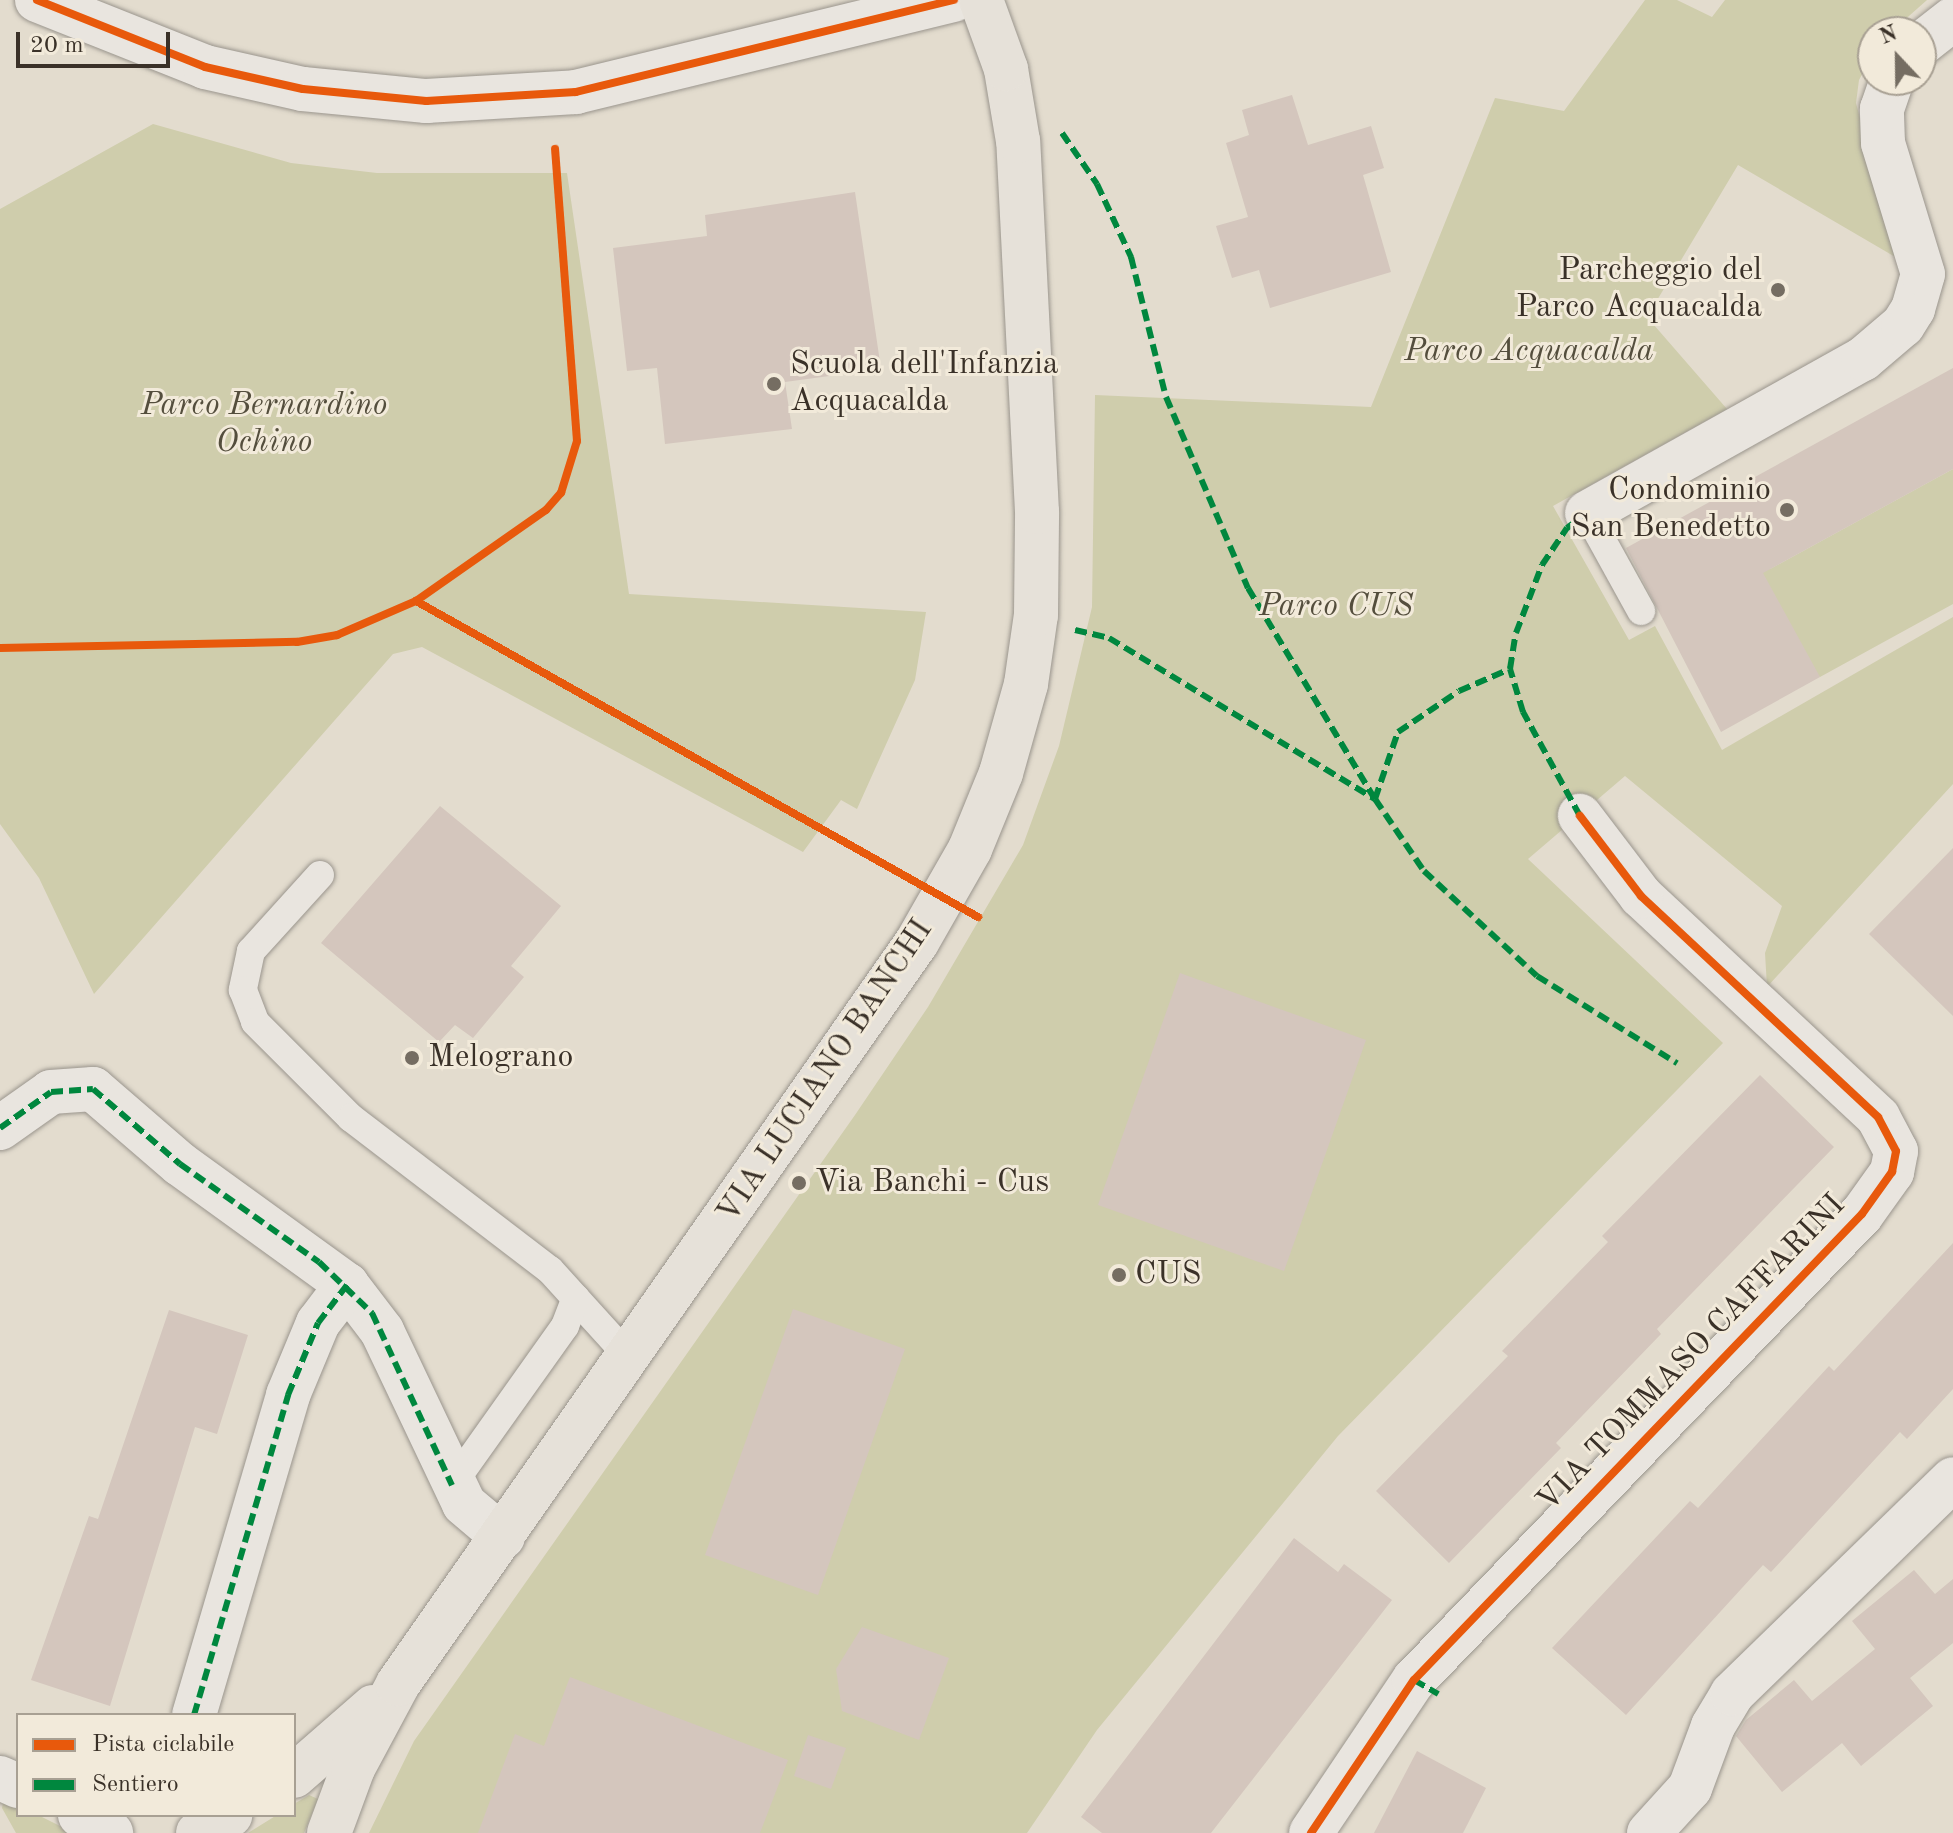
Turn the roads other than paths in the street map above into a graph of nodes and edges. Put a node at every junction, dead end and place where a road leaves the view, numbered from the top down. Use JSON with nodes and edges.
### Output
{"nodes":[{"id":1,"x":37,"y":0,"type":"edge"},
{"id":2,"x":954,"y":0,"type":"edge"},
{"id":3,"x":981,"y":0,"type":"edge"},
{"id":4,"x":1953,"y":19,"type":"edge"},
{"id":5,"x":1937,"y":32,"type":"edge"},
{"id":6,"x":1886,"y":96,"type":"edge"},
{"id":7,"x":1587,"y":513,"type":"joint"},
{"id":8,"x":1641,"y":611,"type":"dead end"},
{"id":9,"x":1580,"y":816,"type":"dead end"},
{"id":10,"x":320,"y":875,"type":"dead end"},
{"id":11,"x":0,"y":1128,"type":"edge"},
{"id":12,"x":347,"y":1285,"type":"junction"},
{"id":13,"x":576,"y":1298,"type":"junction"},
{"id":14,"x":629,"y":1357,"type":"junction"},
{"id":15,"x":1953,"y":1479,"type":"edge"},
{"id":16,"x":452,"y":1485,"type":"junction"},
{"id":17,"x":503,"y":1537,"type":"junction"},
{"id":18,"x":398,"y":1684,"type":"junction"},
{"id":19,"x":195,"y":1713,"type":"edge"},
{"id":20,"x":296,"y":1774,"type":"edge"},
{"id":21,"x":83,"y":1817,"type":"edge"},
{"id":22,"x":226,"y":1817,"type":"edge"},
{"id":23,"x":1665,"y":1829,"type":"edge"},
{"id":24,"x":111,"y":1833,"type":"edge"},
{"id":25,"x":198,"y":1833,"type":"edge"},
{"id":26,"x":329,"y":1833,"type":"edge"},
{"id":27,"x":1311,"y":1833,"type":"edge"}],
"edges":[{"from":1,"to":2,"type":"street"},
{"from":3,"to":14,"type":"main road","name":"VIA LUCIANO BANCHI"},
{"from":4,"to":5,"type":"street"},
{"from":6,"to":7,"type":"street"},
{"from":7,"to":8,"type":"lane"},
{"from":9,"to":27,"type":"street","name":"VIA TOMMASO CAFFARINI"},
{"from":10,"to":13,"type":"lane"},
{"from":11,"to":12,"type":"street"},
{"from":12,"to":16,"type":"street"},
{"from":12,"to":19,"type":"street"},
{"from":13,"to":14,"type":"lane"},
{"from":13,"to":16,"type":"lane"},
{"from":14,"to":17,"type":"main road","name":"VIA LUCIANO BANCHI"},
{"from":15,"to":23,"type":"street"},
{"from":16,"to":17,"type":"street"},
{"from":17,"to":18,"type":"main road","name":"VIA LUCIANO BANCHI"},
{"from":18,"to":20,"type":"main road","name":"VIA LUCIANO BANCHI"},
{"from":18,"to":26,"type":"main road","name":"VIA LUCIANO BANCHI"},
{"from":21,"to":24,"type":"street"},
{"from":22,"to":25,"type":"main road"}]}
